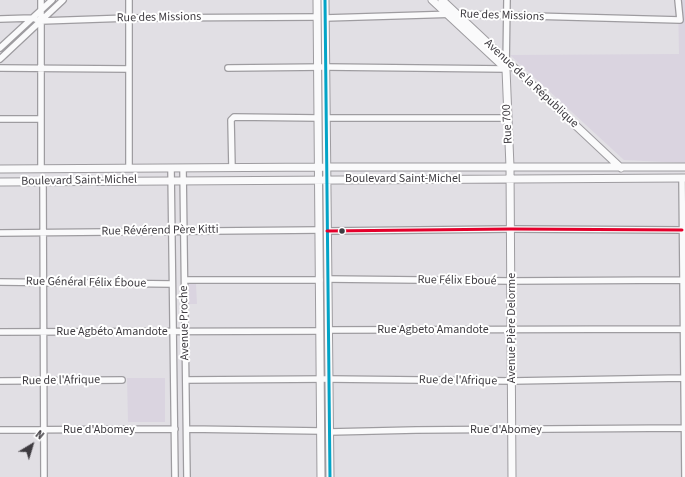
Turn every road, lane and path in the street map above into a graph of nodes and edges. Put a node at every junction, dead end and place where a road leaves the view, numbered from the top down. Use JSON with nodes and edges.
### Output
{"nodes":[{"id":1,"x":42,"y":0,"type":"edge"},
{"id":2,"x":52,"y":0,"type":"edge"},
{"id":3,"x":63,"y":0,"type":"edge"},
{"id":4,"x":129,"y":0,"type":"edge"},
{"id":5,"x":317,"y":0,"type":"edge"},
{"id":6,"x":325,"y":0,"type":"edge"},
{"id":7,"x":432,"y":0,"type":"edge"},
{"id":8,"x":442,"y":0,"type":"edge"},
{"id":9,"x":508,"y":0,"type":"edge"},
{"id":10,"x":678,"y":0,"type":"edge"},
{"id":11,"x":41,"y":10,"type":"junction"},
{"id":12,"x":448,"y":14,"type":"junction"},
{"id":13,"x":457,"y":14,"type":"junction"},
{"id":14,"x":507,"y":16,"type":"junction"},
{"id":15,"x":32,"y":18,"type":"junction"},
{"id":16,"x":129,"y":18,"type":"junction"},
{"id":17,"x":321,"y":18,"type":"junction"},
{"id":18,"x":0,"y":19,"type":"edge"},
{"id":19,"x":41,"y":21,"type":"junction"},
{"id":20,"x":0,"y":48,"type":"edge"},
{"id":21,"x":0,"y":59,"type":"edge"},
{"id":22,"x":506,"y":60,"type":"junction"},
{"id":23,"x":322,"y":67,"type":"junction"},
{"id":24,"x":0,"y":68,"type":"edge"},
{"id":25,"x":228,"y":68,"type":"dead end"},
{"id":26,"x":40,"y":69,"type":"junction"},
{"id":27,"x":129,"y":69,"type":"junction"},
{"id":28,"x":506,"y":69,"type":"junction"},
{"id":29,"x":322,"y":118,"type":"junction"},
{"id":30,"x":508,"y":118,"type":"junction"},
{"id":31,"x":0,"y":119,"type":"edge"},
{"id":32,"x":41,"y":119,"type":"junction"},
{"id":33,"x":323,"y":167,"type":"junction"},
{"id":34,"x":510,"y":167,"type":"junction"},
{"id":35,"x":685,"y":167,"type":"edge"},
{"id":36,"x":129,"y":168,"type":"junction"},
{"id":37,"x":171,"y":168,"type":"junction"},
{"id":38,"x":183,"y":168,"type":"junction"},
{"id":39,"x":232,"y":168,"type":"junction"},
{"id":40,"x":621,"y":168,"type":"junction"},
{"id":41,"x":0,"y":169,"type":"edge"},
{"id":42,"x":41,"y":169,"type":"junction"},
{"id":43,"x":683,"y":178,"type":"edge"},
{"id":44,"x":323,"y":179,"type":"junction"},
{"id":45,"x":171,"y":180,"type":"junction"},
{"id":46,"x":183,"y":180,"type":"junction"},
{"id":47,"x":510,"y":180,"type":"junction"},
{"id":48,"x":42,"y":181,"type":"junction"},
{"id":49,"x":0,"y":182,"type":"edge"},
{"id":50,"x":511,"y":229,"type":"junction"},
{"id":51,"x":319,"y":230,"type":"junction"},
{"id":52,"x":682,"y":230,"type":"junction"},
{"id":53,"x":172,"y":231,"type":"junction"},
{"id":54,"x":184,"y":231,"type":"junction"},
{"id":55,"x":327,"y":231,"type":"junction"},
{"id":56,"x":0,"y":233,"type":"edge"},
{"id":57,"x":43,"y":233,"type":"junction"},
{"id":58,"x":328,"y":279,"type":"junction"},
{"id":59,"x":185,"y":280,"type":"junction"},
{"id":60,"x":320,"y":280,"type":"junction"},
{"id":61,"x":682,"y":280,"type":"junction"},
{"id":62,"x":511,"y":281,"type":"junction"},
{"id":63,"x":0,"y":282,"type":"edge"},
{"id":64,"x":43,"y":282,"type":"junction"},
{"id":65,"x":172,"y":284,"type":"junction"},
{"id":66,"x":683,"y":327,"type":"edge"},
{"id":67,"x":328,"y":330,"type":"junction"},
{"id":68,"x":512,"y":330,"type":"junction"},
{"id":69,"x":173,"y":331,"type":"junction"},
{"id":70,"x":185,"y":331,"type":"junction"},
{"id":71,"x":320,"y":331,"type":"junction"},
{"id":72,"x":0,"y":332,"type":"edge"},
{"id":73,"x":44,"y":332,"type":"junction"},
{"id":74,"x":683,"y":378,"type":"junction"},
{"id":75,"x":321,"y":379,"type":"junction"},
{"id":76,"x":329,"y":379,"type":"junction"},
{"id":77,"x":122,"y":380,"type":"dead end"},
{"id":78,"x":186,"y":380,"type":"junction"},
{"id":79,"x":0,"y":381,"type":"edge"},
{"id":80,"x":44,"y":381,"type":"junction"},
{"id":81,"x":512,"y":381,"type":"junction"},
{"id":82,"x":683,"y":428,"type":"junction"},
{"id":83,"x":175,"y":429,"type":"junction"},
{"id":84,"x":187,"y":429,"type":"junction"},
{"id":85,"x":0,"y":430,"type":"edge"},
{"id":86,"x":44,"y":430,"type":"junction"},
{"id":87,"x":512,"y":430,"type":"junction"},
{"id":88,"x":321,"y":431,"type":"junction"},
{"id":89,"x":329,"y":432,"type":"junction"},
{"id":90,"x":44,"y":477,"type":"edge"},
{"id":91,"x":175,"y":477,"type":"edge"},
{"id":92,"x":187,"y":477,"type":"edge"},
{"id":93,"x":322,"y":477,"type":"edge"},
{"id":94,"x":330,"y":477,"type":"edge"},
{"id":95,"x":512,"y":477,"type":"edge"},
{"id":96,"x":684,"y":477,"type":"edge"}],
"edges":[{"from":1,"to":11,"type":"street"},
{"from":2,"to":11,"type":"street"},
{"from":3,"to":19,"type":"street"},
{"from":4,"to":16,"type":"street"},
{"from":5,"to":17,"type":"main road"},
{"from":6,"to":17,"type":"main road"},
{"from":7,"to":12,"type":"main road","name":"Avenue de la République"},
{"from":8,"to":13,"type":"main road","name":"Avenue de la République"},
{"from":9,"to":14,"type":"street"},
{"from":10,"to":14,"type":"street","name":"Rue des Missions"},
{"from":11,"to":15,"type":"street"},
{"from":11,"to":19,"type":"street"},
{"from":12,"to":13,"type":"street","name":"Rue des Missions"},
{"from":12,"to":17,"type":"street","name":"Rue des Missions"},
{"from":12,"to":28,"type":"main road","name":"Avenue de la République"},
{"from":13,"to":14,"type":"street","name":"Rue des Missions"},
{"from":13,"to":22,"type":"main road","name":"Avenue de la République"},
{"from":14,"to":22,"type":"street"},
{"from":15,"to":18,"type":"street","name":"Rue des Missions"},
{"from":15,"to":19,"type":"street","name":"Rue des Missions"},
{"from":15,"to":20,"type":"street"},
{"from":16,"to":17,"type":"street","name":"Rue des Missions"},
{"from":16,"to":19,"type":"street","name":"Rue des Missions"},
{"from":16,"to":27,"type":"street"},
{"from":17,"to":23,"type":"main road"},
{"from":19,"to":21,"type":"street"},
{"from":19,"to":26,"type":"street"},
{"from":22,"to":28,"type":"street"},
{"from":22,"to":40,"type":"main road","name":"Avenue de la République"},
{"from":23,"to":25,"type":"street"},
{"from":23,"to":28,"type":"street"},
{"from":23,"to":29,"type":"main road"},
{"from":24,"to":26,"type":"street"},
{"from":26,"to":27,"type":"street"},
{"from":26,"to":32,"type":"street"},
{"from":27,"to":36,"type":"street"},
{"from":28,"to":30,"type":"main road","name":"Rue 700"},
{"from":29,"to":30,"type":"street"},
{"from":29,"to":33,"type":"main road"},
{"from":29,"to":39,"type":"street"},
{"from":30,"to":34,"type":"main road","name":"Rue 700"},
{"from":31,"to":32,"type":"street"},
{"from":32,"to":42,"type":"street"},
{"from":33,"to":34,"type":"main road","name":"Boulevard Saint-Michel"},
{"from":33,"to":39,"type":"main road","name":"Boulevard Saint-Michel"},
{"from":33,"to":44,"type":"main road"},
{"from":34,"to":40,"type":"main road","name":"Boulevard Saint-Michel"},
{"from":34,"to":47,"type":"main road","name":"Rue 700"},
{"from":35,"to":40,"type":"main road","name":"Boulevard Saint-Michel"},
{"from":36,"to":37,"type":"main road","name":"Boulevard Saint-Michel"},
{"from":36,"to":42,"type":"main road","name":"Boulevard Saint-Michel"},
{"from":37,"to":38,"type":"main road","name":"Boulevard Saint-Michel"},
{"from":37,"to":45,"type":"street","name":"Avenue Proche"},
{"from":38,"to":39,"type":"main road","name":"Boulevard Saint-Michel"},
{"from":38,"to":46,"type":"street","name":"Avenue Proche"},
{"from":41,"to":42,"type":"main road","name":"Boulevard Saint-Michel"},
{"from":43,"to":47,"type":"main road","name":"Boulevard Saint-Michel"},
{"from":43,"to":52,"type":"street"},
{"from":44,"to":46,"type":"main road","name":"Boulevard Saint-Michel"},
{"from":44,"to":47,"type":"main road","name":"Boulevard Saint-Michel"},
{"from":44,"to":51,"type":"main road"},
{"from":44,"to":55,"type":"main road"},
{"from":45,"to":46,"type":"main road","name":"Boulevard Saint-Michel"},
{"from":45,"to":48,"type":"main road","name":"Boulevard Saint-Michel"},
{"from":45,"to":53,"type":"street","name":"Avenue Proche"},
{"from":46,"to":54,"type":"street","name":"Avenue Proche"},
{"from":47,"to":50,"type":"main road","name":"Avenue Pière Delorme"},
{"from":48,"to":49,"type":"main road","name":"Boulevard Saint-Michel"},
{"from":48,"to":57,"type":"street"},
{"from":50,"to":52,"type":"street"},
{"from":50,"to":55,"type":"street"},
{"from":50,"to":62,"type":"main road","name":"Avenue Pière Delorme"},
{"from":51,"to":54,"type":"street","name":"Rue Révérend Père Kitti"},
{"from":51,"to":60,"type":"main road"},
{"from":52,"to":61,"type":"street"},
{"from":53,"to":54,"type":"street","name":"Rue Révérend Père Kitti"},
{"from":53,"to":57,"type":"street","name":"Rue Révérend Père Kitti"},
{"from":53,"to":65,"type":"street","name":"Avenue Proche"},
{"from":54,"to":59,"type":"street","name":"Avenue Proche"},
{"from":55,"to":58,"type":"main road"},
{"from":56,"to":57,"type":"street","name":"Rue Révérend Père Kitti"},
{"from":57,"to":64,"type":"street"},
{"from":58,"to":62,"type":"street","name":"Rue Félix Eboué"},
{"from":58,"to":67,"type":"main road"},
{"from":59,"to":60,"type":"street"},
{"from":59,"to":70,"type":"street","name":"Avenue Proche"},
{"from":60,"to":71,"type":"main road"},
{"from":61,"to":62,"type":"street","name":"Rue Félix Eboué"},
{"from":61,"to":66,"type":"street"},
{"from":62,"to":68,"type":"main road","name":"Avenue Pière Delorme"},
{"from":63,"to":64,"type":"street","name":"Rue Général Félix Éboue"},
{"from":64,"to":65,"type":"street","name":"Rue Général Félix Éboue"},
{"from":64,"to":73,"type":"street"},
{"from":65,"to":69,"type":"street","name":"Avenue Proche"},
{"from":66,"to":68,"type":"street","name":"Rue Agbeto Amandote"},
{"from":66,"to":74,"type":"street"},
{"from":67,"to":68,"type":"street","name":"Rue Agbeto Amandote"},
{"from":67,"to":76,"type":"main road"},
{"from":68,"to":81,"type":"main road","name":"Avenue Pière Delorme"},
{"from":69,"to":70,"type":"street","name":"Rue Agbéto Amandote"},
{"from":69,"to":73,"type":"street","name":"Rue Agbéto Amandote"},
{"from":69,"to":83,"type":"street","name":"Avenue Proche"},
{"from":70,"to":71,"type":"street","name":"Rue Agbéto Amandote"},
{"from":70,"to":78,"type":"street","name":"Avenue Proche"},
{"from":71,"to":75,"type":"main road"},
{"from":72,"to":73,"type":"street","name":"Rue Agbéto Amandote"},
{"from":73,"to":80,"type":"street"},
{"from":74,"to":81,"type":"street","name":"Rue de l'Afrique"},
{"from":74,"to":82,"type":"street"},
{"from":75,"to":76,"type":"street","name":"Rue de l'Afrique"},
{"from":75,"to":78,"type":"street","name":"Rue de l'Afrique"},
{"from":75,"to":88,"type":"main road"},
{"from":76,"to":81,"type":"street","name":"Rue de l'Afrique"},
{"from":76,"to":89,"type":"main road"},
{"from":77,"to":80,"type":"street","name":"Rue de l'Afrique"},
{"from":78,"to":84,"type":"street","name":"Avenue Proche"},
{"from":79,"to":80,"type":"street","name":"Rue de l'Afrique"},
{"from":80,"to":86,"type":"street"},
{"from":81,"to":87,"type":"main road","name":"Avenue Pière Delorme"},
{"from":82,"to":87,"type":"street","name":"Rue d'Abomey"},
{"from":82,"to":96,"type":"street"},
{"from":83,"to":86,"type":"street","name":"Rue d'Abomey"},
{"from":83,"to":91,"type":"street","name":"Avenue Proche"},
{"from":84,"to":88,"type":"street"},
{"from":84,"to":92,"type":"street","name":"Avenue Proche"},
{"from":85,"to":86,"type":"street","name":"Rue d'Abomey"},
{"from":86,"to":90,"type":"street"},
{"from":87,"to":89,"type":"street","name":"Rue d'Abomey"},
{"from":87,"to":95,"type":"main road","name":"Avenue Pière Delorme"},
{"from":88,"to":93,"type":"main road"},
{"from":89,"to":94,"type":"main road"}]}
